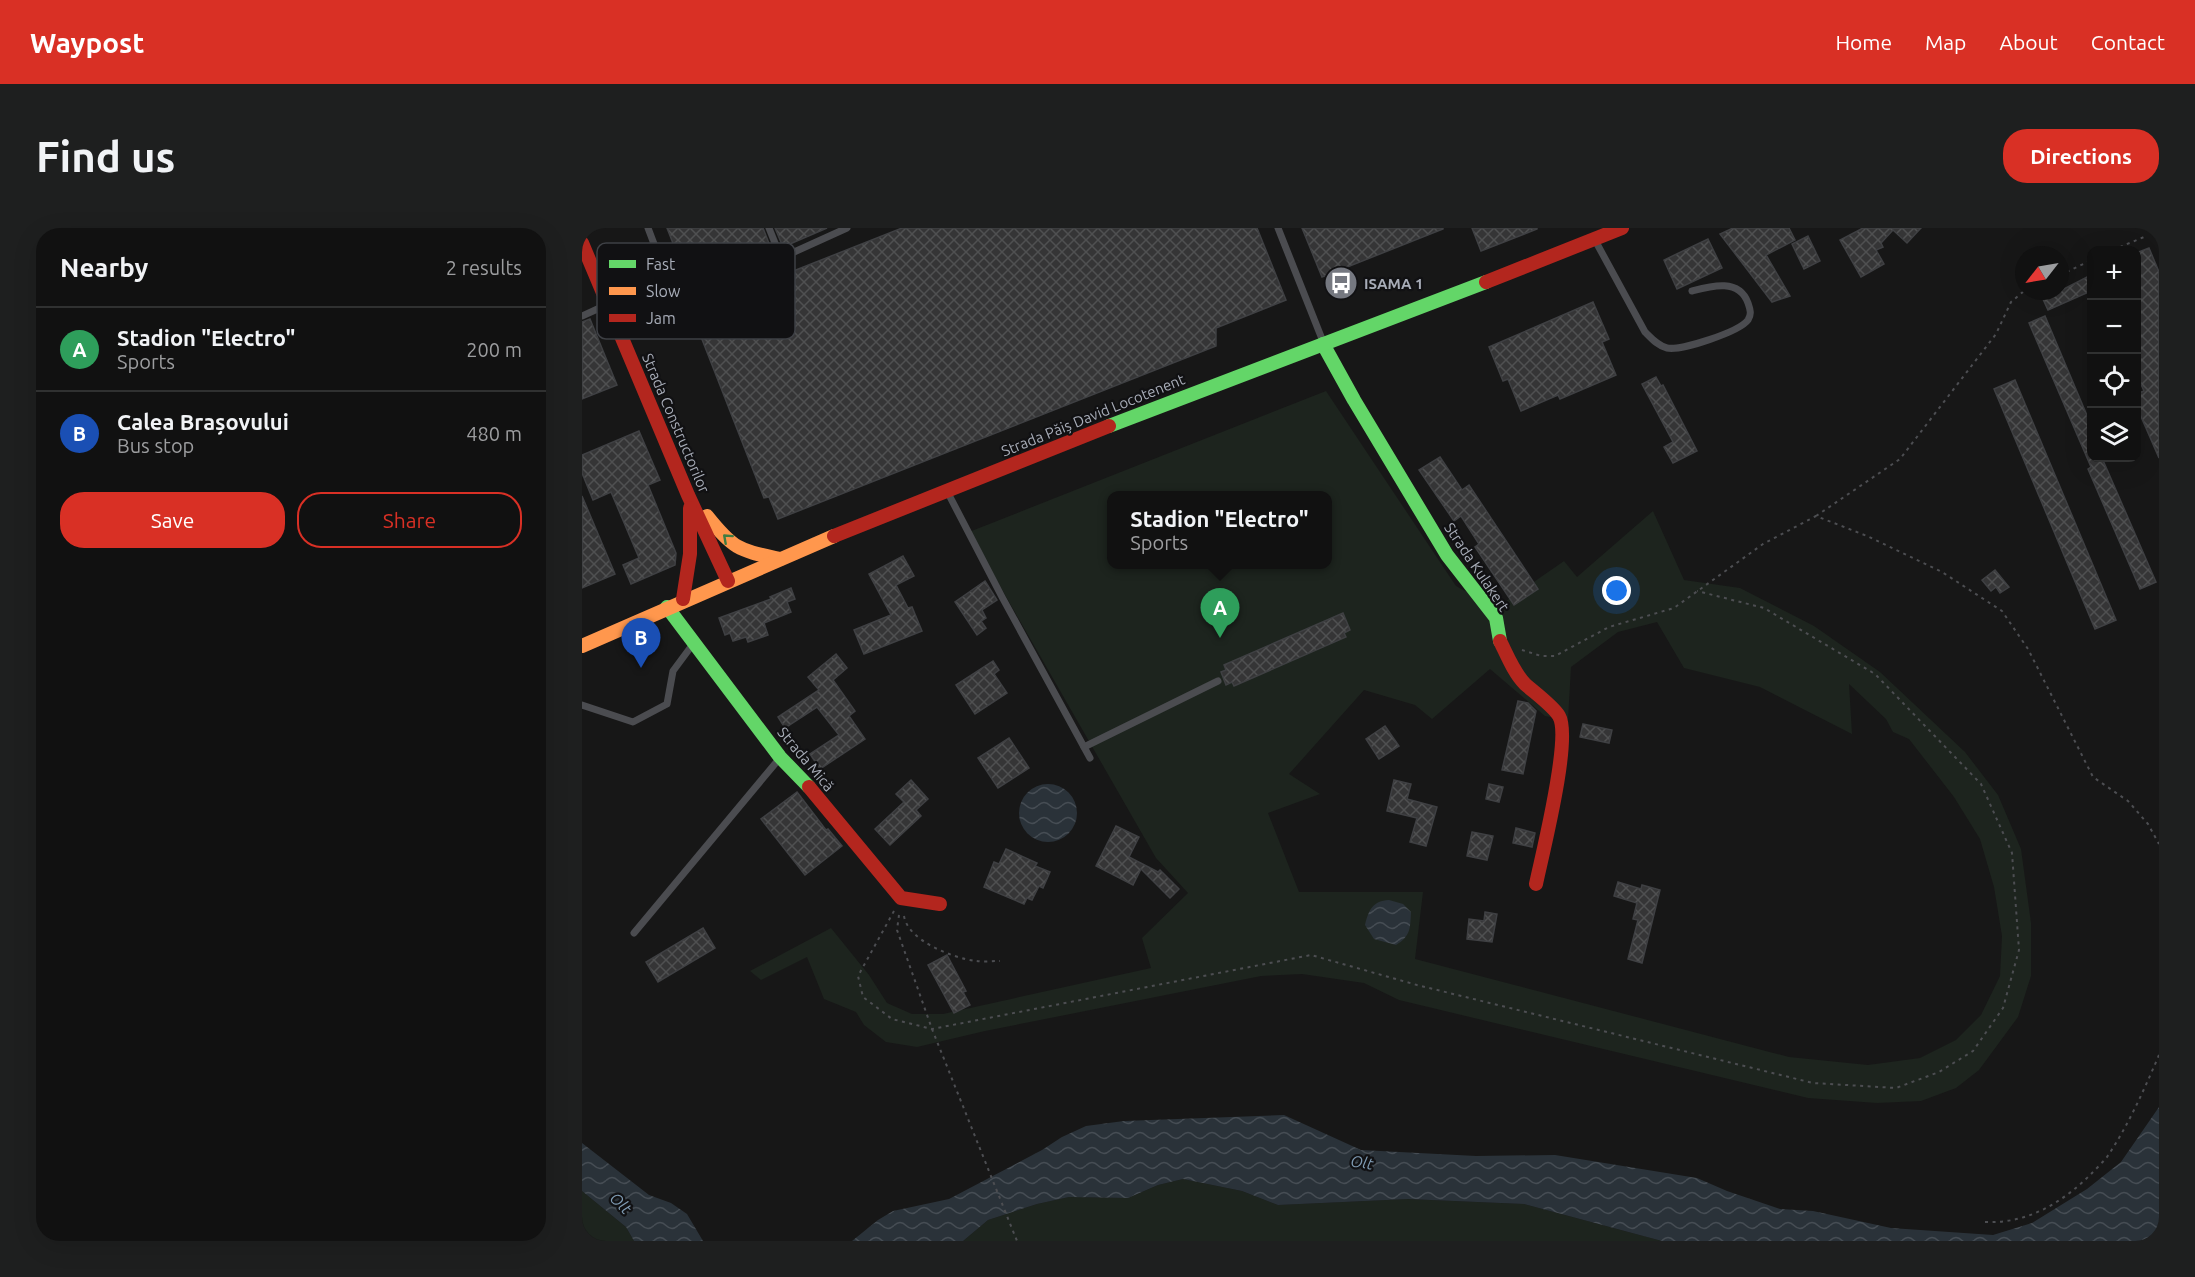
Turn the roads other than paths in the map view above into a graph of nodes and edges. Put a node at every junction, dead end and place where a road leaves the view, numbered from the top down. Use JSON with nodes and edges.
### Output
{"nodes":[{"id":1,"x":648,"y":228,"type":"edge"},
{"id":2,"x":769,"y":228,"type":"edge"},
{"id":3,"x":846,"y":228,"type":"edge"},
{"id":4,"x":1278,"y":228,"type":"edge"},
{"id":5,"x":1622,"y":228,"type":"edge"},
{"id":6,"x":1594,"y":240,"type":"junction"},
{"id":7,"x":582,"y":243,"type":"edge"},
{"id":8,"x":654,"y":243,"type":"edge"},
{"id":9,"x":775,"y":243,"type":"edge"},
{"id":10,"x":795,"y":252,"type":"edge"},
{"id":11,"x":597,"y":278,"type":"edge"},
{"id":12,"x":1692,"y":291,"type":"dead end"},
{"id":13,"x":597,"y":309,"type":"edge"},
{"id":14,"x":582,"y":316,"type":"edge"},
{"id":15,"x":622,"y":339,"type":"edge"},
{"id":16,"x":1323,"y":344,"type":"junction"},
{"id":17,"x":947,"y":491,"type":"junction"},
{"id":18,"x":688,"y":495,"type":"junction"},
{"id":19,"x":780,"y":559,"type":"junction"},
{"id":20,"x":728,"y":581,"type":"junction"},
{"id":21,"x":683,"y":599,"type":"junction"},
{"id":22,"x":667,"y":607,"type":"junction"},
{"id":23,"x":694,"y":642,"type":"junction"},
{"id":24,"x":582,"y":646,"type":"edge"},
{"id":25,"x":1218,"y":681,"type":"dead end"},
{"id":26,"x":582,"y":705,"type":"edge"},
{"id":27,"x":1084,"y":747,"type":"junction"},
{"id":28,"x":780,"y":757,"type":"junction"},
{"id":29,"x":1090,"y":758,"type":"dead end"},
{"id":30,"x":1536,"y":884,"type":"dead end"},
{"id":31,"x":940,"y":904,"type":"dead end"},
{"id":32,"x":634,"y":933,"type":"dead end"}],
"edges":[{"from":1,"to":8,"type":"lane"},
{"from":2,"to":9,"type":"lane"},
{"from":3,"to":10,"type":"lane"},
{"from":4,"to":16,"type":"lane"},
{"from":5,"to":6,"type":"main road","name":"Strada Păiș David Locotenent"},
{"from":6,"to":12,"type":"lane"},
{"from":6,"to":16,"type":"main road","name":"Strada Păiș David Locotenent"},
{"from":7,"to":11,"type":"main road","name":"Strada Constructorilor"},
{"from":13,"to":14,"type":"lane"},
{"from":15,"to":18,"type":"main road","name":"Strada Constructorilor"},
{"from":16,"to":17,"type":"main road","name":"Strada Păiș David Locotenent"},
{"from":16,"to":30,"type":"main road","name":"Strada Kulakert"},
{"from":17,"to":19,"type":"main road","name":"Strada Păiș David Locotenent"},
{"from":17,"to":27,"type":"lane"},
{"from":19,"to":18,"type":"main road","one_way":true},
{"from":18,"to":20,"type":"main road","name":"Strada Constructorilor"},
{"from":18,"to":21,"type":"main road"},
{"from":19,"to":20,"type":"main road","name":"Strada Păiș David Locotenent"},
{"from":20,"to":21,"type":"main road","name":"Strada Păiș David Locotenent"},
{"from":21,"to":22,"type":"main road","name":"Strada Păiș David Locotenent"},
{"from":22,"to":23,"type":"main road","name":"Strada Mică"},
{"from":22,"to":24,"type":"main road","name":"Strada Păiș David Locotenent"},
{"from":23,"to":26,"type":"lane"},
{"from":23,"to":28,"type":"main road","name":"Strada Mică"},
{"from":25,"to":27,"type":"lane"},
{"from":27,"to":29,"type":"lane"},
{"from":28,"to":31,"type":"main road","name":"Strada Mică"},
{"from":28,"to":32,"type":"lane"}]}
